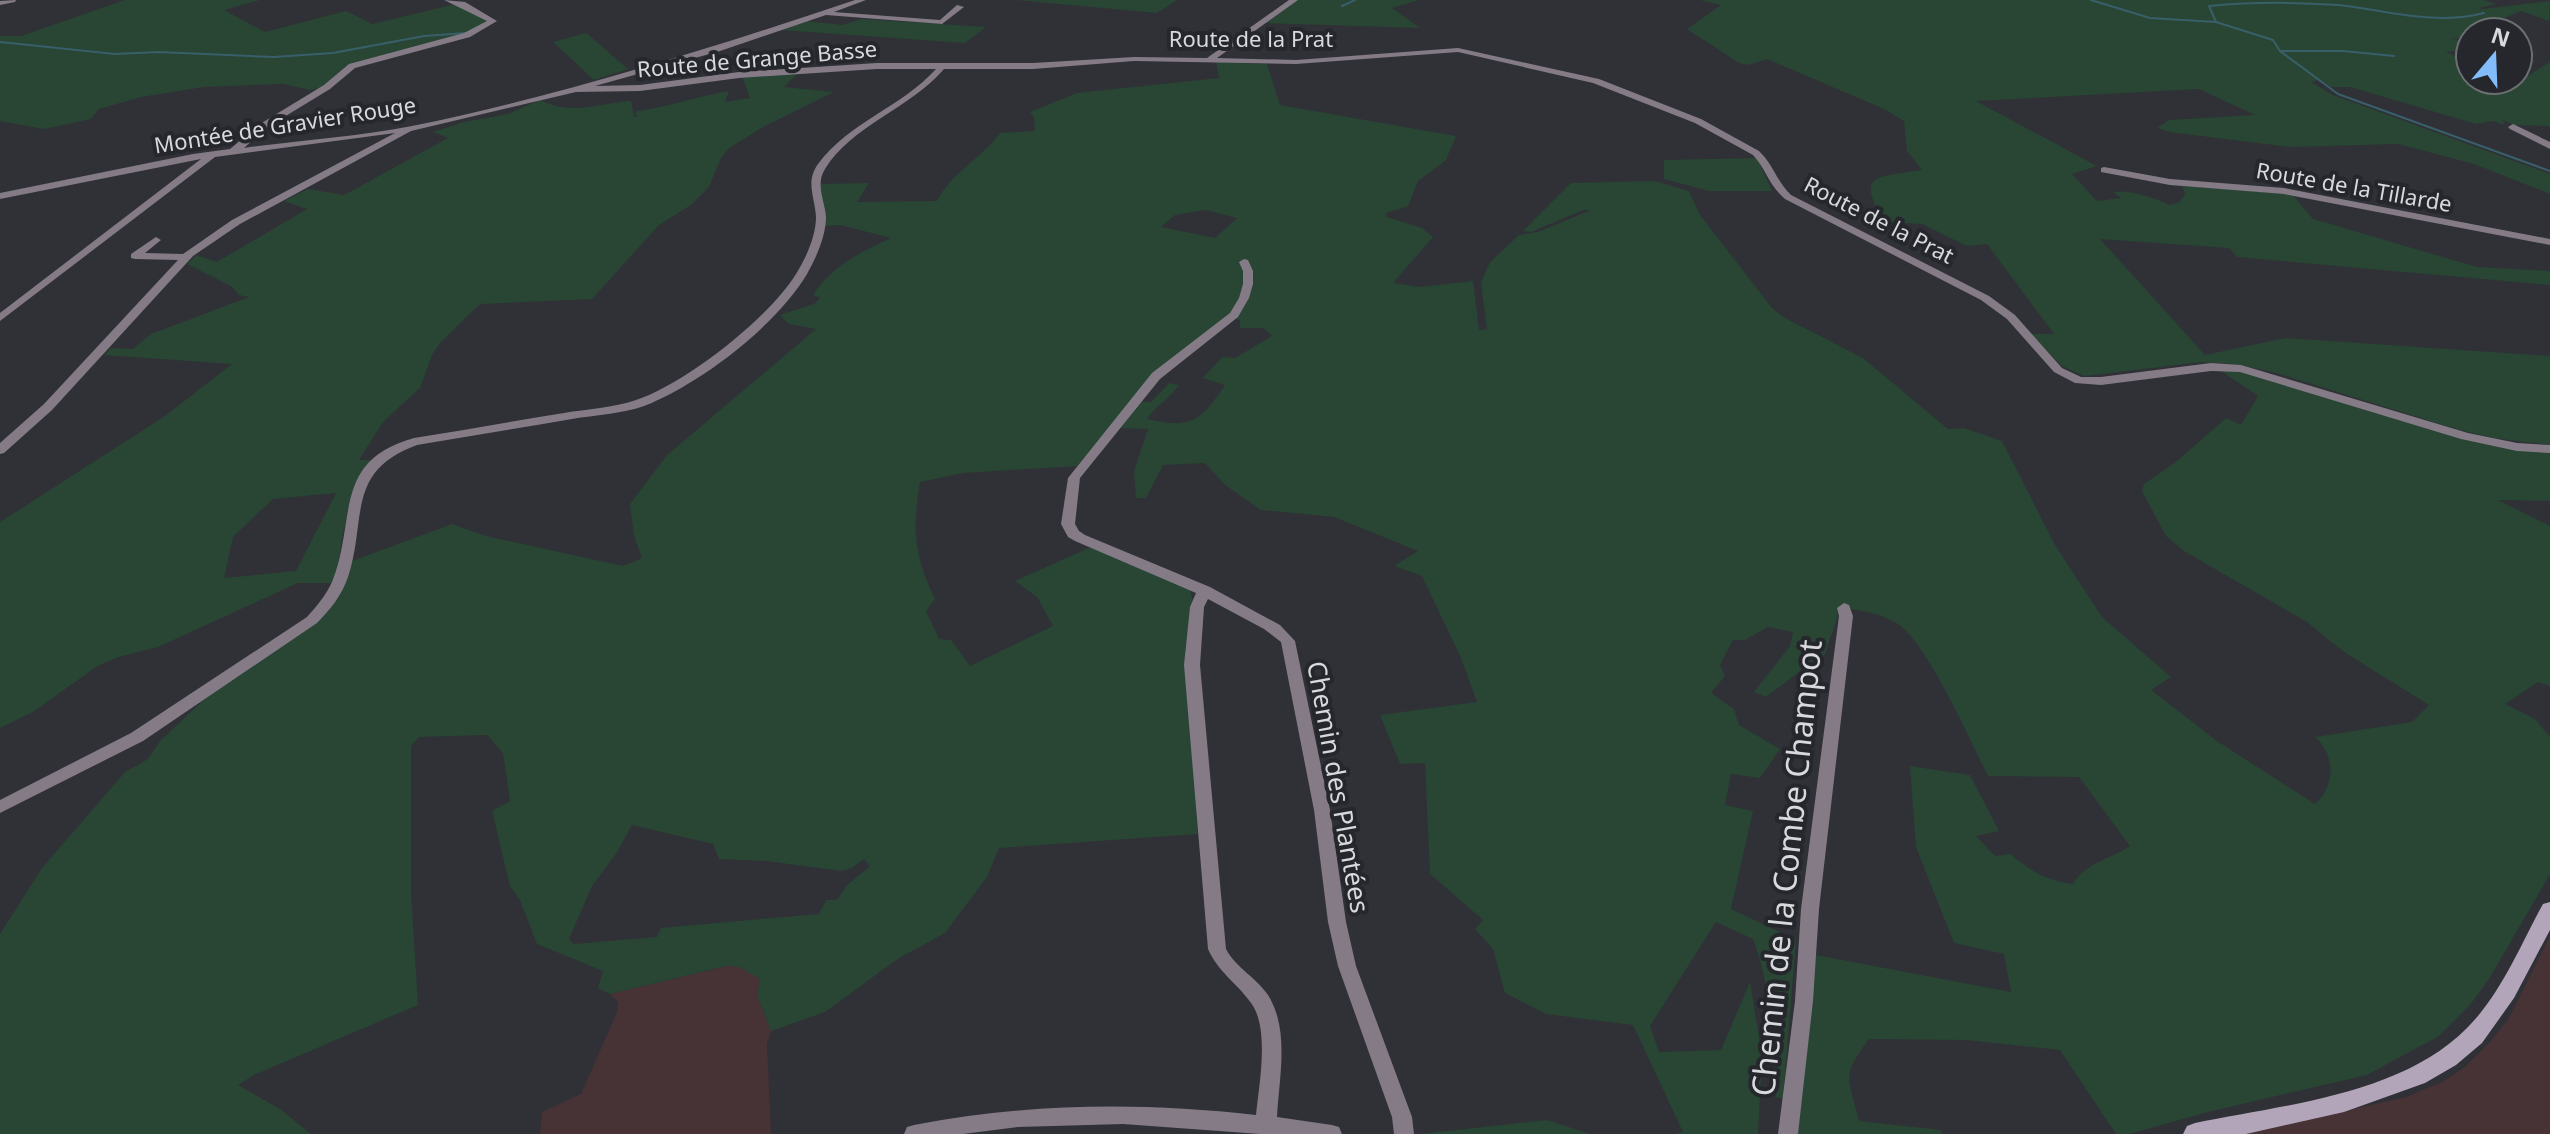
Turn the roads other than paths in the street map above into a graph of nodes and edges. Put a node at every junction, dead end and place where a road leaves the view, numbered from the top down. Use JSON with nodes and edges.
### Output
{"nodes":[{"id":1,"x":12,"y":0,"type":"edge"},
{"id":2,"x":448,"y":0,"type":"edge"},
{"id":3,"x":862,"y":0,"type":"edge"},
{"id":4,"x":1294,"y":0,"type":"edge"},
{"id":5,"x":0,"y":3,"type":"edge"},
{"id":6,"x":960,"y":7,"type":"dead end"},
{"id":7,"x":824,"y":13,"type":"junction"},
{"id":8,"x":1209,"y":60,"type":"junction"},
{"id":9,"x":943,"y":65,"type":"junction"},
{"id":10,"x":575,"y":89,"type":"junction"},
{"id":11,"x":2513,"y":127,"type":"dead end"},
{"id":12,"x":409,"y":129,"type":"junction"},
{"id":13,"x":2550,"y":146,"type":"edge"},
{"id":14,"x":233,"y":152,"type":"junction"},
{"id":15,"x":213,"y":154,"type":"junction"},
{"id":16,"x":2104,"y":170,"type":"dead end"},
{"id":17,"x":0,"y":196,"type":"edge"},
{"id":18,"x":156,"y":240,"type":"dead end"},
{"id":19,"x":2550,"y":242,"type":"edge"},
{"id":20,"x":186,"y":257,"type":"junction"},
{"id":21,"x":1244,"y":262,"type":"dead end"},
{"id":22,"x":0,"y":318,"type":"edge"},
{"id":23,"x":2550,"y":449,"type":"edge"},
{"id":24,"x":0,"y":450,"type":"edge"},
{"id":25,"x":1205,"y":590,"type":"junction"},
{"id":26,"x":1844,"y":608,"type":"dead end"},
{"id":27,"x":0,"y":807,"type":"edge"},
{"id":28,"x":2550,"y":910,"type":"edge"},
{"id":29,"x":1266,"y":1124,"type":"junction"},
{"id":30,"x":914,"y":1134,"type":"edge"},
{"id":31,"x":1332,"y":1134,"type":"edge"},
{"id":32,"x":1404,"y":1134,"type":"edge"},
{"id":33,"x":1788,"y":1134,"type":"edge"},
{"id":34,"x":2195,"y":1134,"type":"edge"}],
"edges":[{"from":1,"to":5,"type":"street"},
{"from":2,"to":14,"type":"street"},
{"from":3,"to":7,"type":"street"},
{"from":4,"to":8,"type":"street"},
{"from":6,"to":7,"type":"street"},
{"from":7,"to":10,"type":"street"},
{"from":8,"to":9,"type":"street","name":"Route de la Prat"},
{"from":8,"to":23,"type":"street","name":"Route de la Prat"},
{"from":9,"to":10,"type":"street","name":"Route de Grange Basse"},
{"from":9,"to":27,"type":"street"},
{"from":10,"to":12,"type":"street","name":"Montée de Gravier Rouge"},
{"from":11,"to":13,"type":"street"},
{"from":12,"to":14,"type":"street","name":"Montée de Gravier Rouge"},
{"from":12,"to":20,"type":"street"},
{"from":14,"to":15,"type":"street","name":"Montée de Gravier Rouge"},
{"from":15,"to":17,"type":"street","name":"Montée de Gravier Rouge"},
{"from":15,"to":22,"type":"street"},
{"from":16,"to":19,"type":"street","name":"Route de la Tillarde"},
{"from":18,"to":20,"type":"street"},
{"from":20,"to":24,"type":"street"},
{"from":21,"to":25,"type":"street","name":"Chemin des Plantées"},
{"from":25,"to":29,"type":"street"},
{"from":25,"to":32,"type":"street","name":"Chemin des Plantées"},
{"from":26,"to":33,"type":"street","name":"Chemin de la Combe Champot"},
{"from":28,"to":34,"type":"main road"},
{"from":29,"to":30,"type":"street"},
{"from":29,"to":31,"type":"street"}]}
